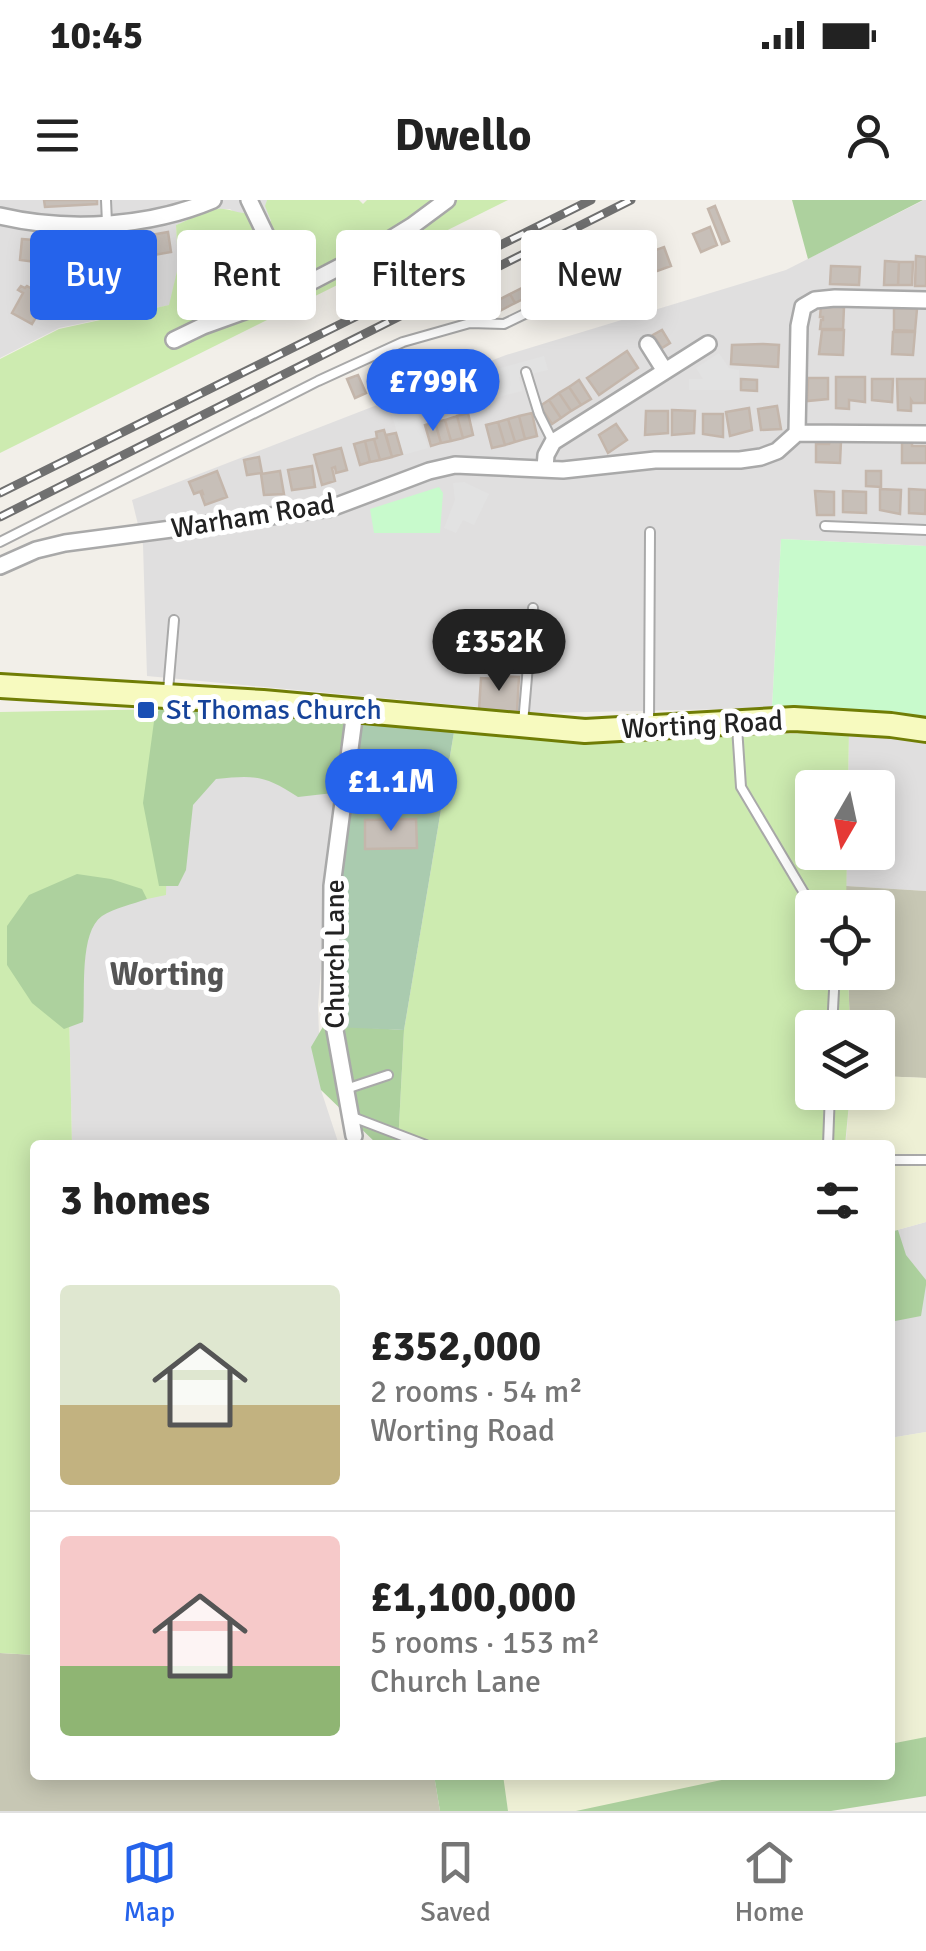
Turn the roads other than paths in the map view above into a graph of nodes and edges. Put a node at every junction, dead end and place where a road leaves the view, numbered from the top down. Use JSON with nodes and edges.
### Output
{"nodes":[{"id":1,"x":106,"y":200,"type":"edge"},
{"id":2,"x":213,"y":200,"type":"edge"},
{"id":3,"x":249,"y":200,"type":"edge"},
{"id":4,"x":447,"y":200,"type":"edge"},
{"id":5,"x":0,"y":216,"type":"edge"},
{"id":6,"x":107,"y":223,"type":"junction"},
{"id":7,"x":78,"y":224,"type":"junction"},
{"id":8,"x":78,"y":230,"type":"edge"},
{"id":9,"x":264,"y":230,"type":"edge"},
{"id":10,"x":316,"y":279,"type":"edge"},
{"id":11,"x":926,"y":300,"type":"edge"},
{"id":12,"x":521,"y":316,"type":"edge"},
{"id":13,"x":223,"y":320,"type":"edge"},
{"id":14,"x":174,"y":340,"type":"dead end"},
{"id":15,"x":648,"y":344,"type":"dead end"},
{"id":16,"x":708,"y":344,"type":"dead end"},
{"id":17,"x":665,"y":371,"type":"junction"},
{"id":18,"x":526,"y":372,"type":"dead end"},
{"id":19,"x":797,"y":433,"type":"junction"},
{"id":20,"x":926,"y":434,"type":"edge"},
{"id":21,"x":553,"y":442,"type":"junction"},
{"id":22,"x":545,"y":468,"type":"junction"},
{"id":23,"x":825,"y":526,"type":"dead end"},
{"id":24,"x":926,"y":530,"type":"edge"},
{"id":25,"x":650,"y":532,"type":"dead end"},
{"id":26,"x":0,"y":542,"type":"edge"},
{"id":27,"x":0,"y":566,"type":"edge"},
{"id":28,"x":533,"y":608,"type":"dead end"},
{"id":29,"x":174,"y":620,"type":"dead end"},
{"id":30,"x":0,"y":686,"type":"edge"},
{"id":31,"x":168,"y":695,"type":"junction"},
{"id":32,"x":355,"y":710,"type":"junction"},
{"id":33,"x":736,"y":722,"type":"junction"},
{"id":34,"x":523,"y":726,"type":"junction"},
{"id":35,"x":649,"y":729,"type":"junction"},
{"id":36,"x":926,"y":730,"type":"edge"},
{"id":37,"x":802,"y":890,"type":"edge"},
{"id":38,"x":388,"y":1075,"type":"dead end"},
{"id":39,"x":346,"y":1088,"type":"junction"},
{"id":40,"x":829,"y":1110,"type":"edge"},
{"id":41,"x":350,"y":1116,"type":"junction"},
{"id":42,"x":354,"y":1136,"type":"dead end"},
{"id":43,"x":408,"y":1140,"type":"edge"},
{"id":44,"x":828,"y":1140,"type":"edge"},
{"id":45,"x":895,"y":1160,"type":"edge"},
{"id":46,"x":926,"y":1160,"type":"edge"}],
"edges":[{"from":1,"to":6,"type":"lane"},
{"from":2,"to":6,"type":"street"},
{"from":3,"to":9,"type":"street"},
{"from":4,"to":10,"type":"street"},
{"from":5,"to":7,"type":"street"},
{"from":6,"to":7,"type":"street"},
{"from":7,"to":8,"type":"lane"},
{"from":11,"to":19,"type":"street"},
{"from":12,"to":26,"type":"lane"},
{"from":13,"to":14,"type":"street"},
{"from":15,"to":17,"type":"street"},
{"from":16,"to":17,"type":"street"},
{"from":17,"to":21,"type":"street"},
{"from":18,"to":21,"type":"lane"},
{"from":19,"to":20,"type":"street"},
{"from":19,"to":22,"type":"street","name":"Warham Road"},
{"from":21,"to":22,"type":"street"},
{"from":22,"to":27,"type":"street","name":"Warham Road"},
{"from":23,"to":24,"type":"lane"},
{"from":25,"to":35,"type":"lane"},
{"from":28,"to":34,"type":"lane"},
{"from":29,"to":31,"type":"lane"},
{"from":30,"to":31,"type":"main road","name":"Worting Road"},
{"from":31,"to":32,"type":"main road","name":"Worting Road"},
{"from":32,"to":34,"type":"main road","name":"Worting Road"},
{"from":32,"to":39,"type":"street","name":"Church Lane"},
{"from":33,"to":35,"type":"main road","name":"Worting Road"},
{"from":33,"to":36,"type":"main road","name":"Worting Road"},
{"from":33,"to":37,"type":"lane"},
{"from":34,"to":35,"type":"main road","name":"Worting Road"},
{"from":38,"to":39,"type":"lane"},
{"from":39,"to":41,"type":"street","name":"Church Lane"},
{"from":40,"to":44,"type":"lane"},
{"from":41,"to":42,"type":"street","name":"Church Lane"},
{"from":41,"to":43,"type":"lane"},
{"from":45,"to":46,"type":"lane"}]}
